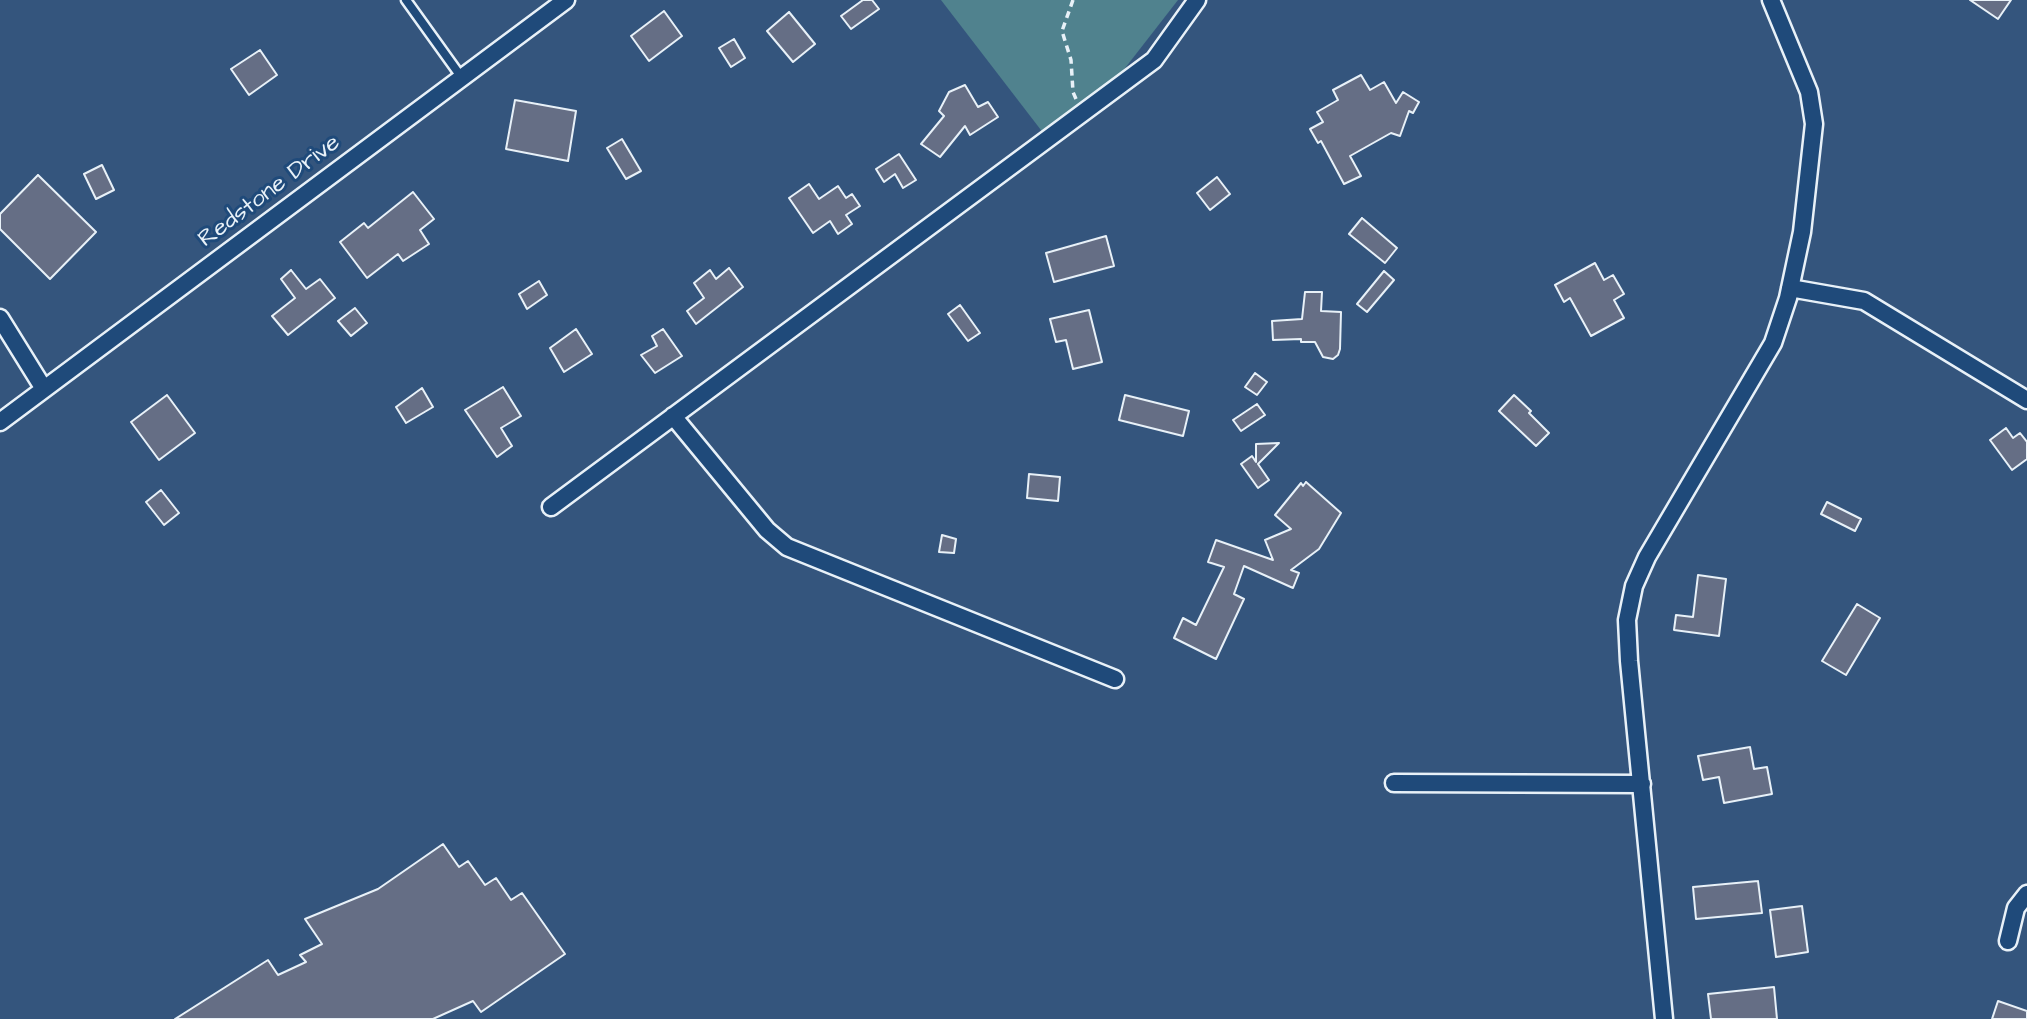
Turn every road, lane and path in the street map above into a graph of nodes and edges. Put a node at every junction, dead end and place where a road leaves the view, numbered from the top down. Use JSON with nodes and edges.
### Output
{"nodes":[{"id":1,"x":406,"y":0,"type":"edge"},
{"id":2,"x":566,"y":0,"type":"edge"},
{"id":3,"x":1073,"y":0,"type":"edge"},
{"id":4,"x":1197,"y":0,"type":"edge"},
{"id":5,"x":1771,"y":0,"type":"edge"},
{"id":6,"x":462,"y":78,"type":"junction"},
{"id":7,"x":1083,"y":113,"type":"junction"},
{"id":8,"x":1790,"y":288,"type":"junction"},
{"id":9,"x":0,"y":318,"type":"edge"},
{"id":10,"x":44,"y":389,"type":"junction"},
{"id":11,"x":2027,"y":400,"type":"edge"},
{"id":12,"x":673,"y":416,"type":"junction"},
{"id":13,"x":0,"y":422,"type":"edge"},
{"id":14,"x":551,"y":507,"type":"dead end"},
{"id":15,"x":1115,"y":679,"type":"dead end"},
{"id":16,"x":1394,"y":783,"type":"dead end"},
{"id":17,"x":1642,"y":783,"type":"junction"},
{"id":18,"x":2027,"y":894,"type":"edge"},
{"id":19,"x":2008,"y":941,"type":"dead end"},
{"id":20,"x":1664,"y":1019,"type":"edge"}],
"edges":[{"from":1,"to":6,"type":"lane"},
{"from":2,"to":6,"type":"street","name":"Redstone Drive"},
{"from":3,"to":7,"type":"path"},
{"from":4,"to":7,"type":"street"},
{"from":5,"to":8,"type":"street"},
{"from":6,"to":10,"type":"street","name":"Redstone Drive"},
{"from":7,"to":12,"type":"street"},
{"from":8,"to":11,"type":"street"},
{"from":8,"to":17,"type":"street"},
{"from":9,"to":10,"type":"street"},
{"from":10,"to":13,"type":"street","name":"Redstone Drive"},
{"from":12,"to":14,"type":"street"},
{"from":12,"to":15,"type":"street"},
{"from":16,"to":17,"type":"street"},
{"from":17,"to":20,"type":"street"},
{"from":18,"to":19,"type":"street"}]}
